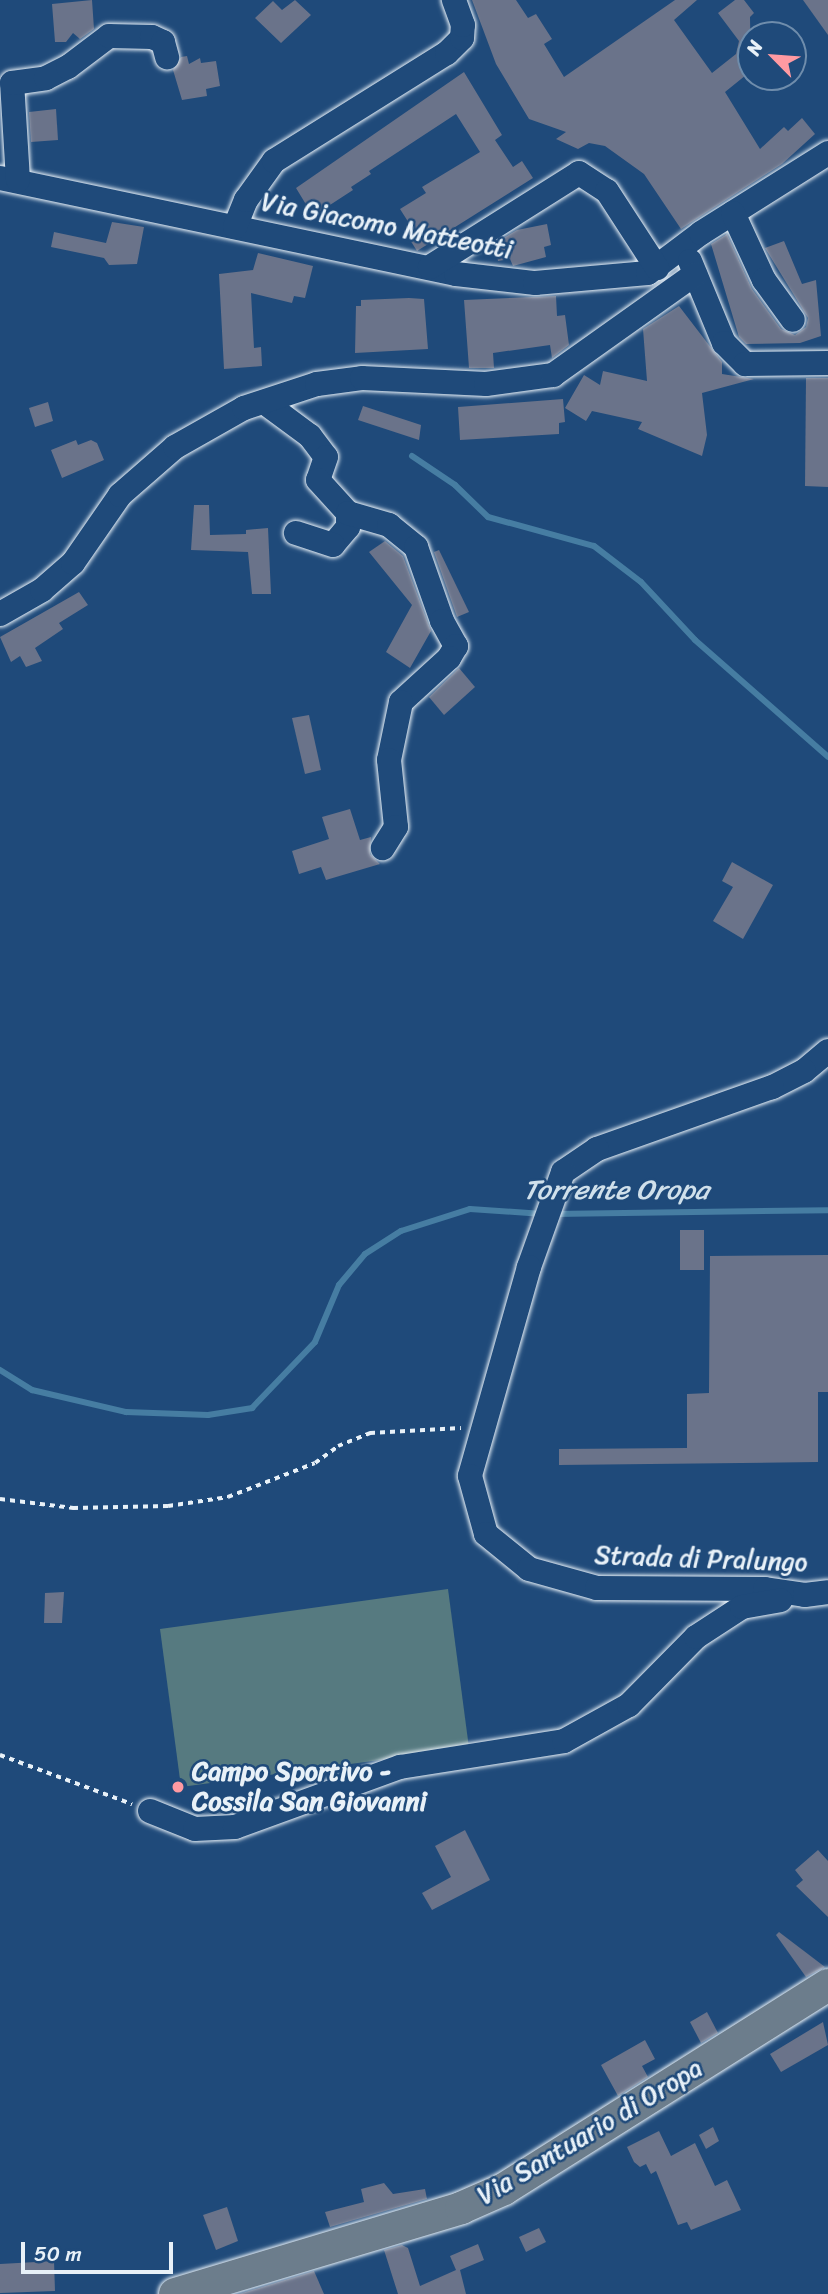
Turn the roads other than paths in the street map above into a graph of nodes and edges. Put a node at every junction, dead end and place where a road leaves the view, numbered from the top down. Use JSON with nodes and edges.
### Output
{"nodes":[{"id":1,"x":454,"y":0,"type":"edge"},
{"id":2,"x":167,"y":57,"type":"dead end"},
{"id":3,"x":828,"y":153,"type":"edge"},
{"id":4,"x":9,"y":179,"type":"edge"},
{"id":5,"x":733,"y":213,"type":"junction"},
{"id":6,"x":235,"y":227,"type":"junction"},
{"id":7,"x":684,"y":248,"type":"junction"},
{"id":8,"x":430,"y":267,"type":"junction"},
{"id":9,"x":657,"y":268,"type":"junction"},
{"id":10,"x":695,"y":274,"type":"junction"},
{"id":11,"x":793,"y":320,"type":"dead end"},
{"id":12,"x":828,"y":363,"type":"edge"},
{"id":13,"x":264,"y":402,"type":"junction"},
{"id":14,"x":348,"y":513,"type":"junction"},
{"id":15,"x":296,"y":533,"type":"dead end"},
{"id":16,"x":0,"y":614,"type":"edge"},
{"id":17,"x":383,"y":848,"type":"dead end"},
{"id":18,"x":828,"y":1051,"type":"edge"},
{"id":19,"x":816,"y":1594,"type":"edge"},
{"id":20,"x":150,"y":1811,"type":"road end"},
{"id":21,"x":828,"y":1985,"type":"edge"},
{"id":22,"x":175,"y":2294,"type":"edge"}],
"edges":[{"from":1,"to":6,"type":"street","name":"Via Giacomo Matteotti"},
{"from":2,"to":4,"type":"street"},
{"from":3,"to":5,"type":"street","name":"Via Giacomo Matteotti"},
{"from":4,"to":6,"type":"street","name":"Via Giacomo Matteotti"},
{"from":5,"to":7,"type":"street","name":"Via Giacomo Matteotti"},
{"from":5,"to":11,"type":"street"},
{"from":6,"to":8,"type":"street","name":"Via Giacomo Matteotti"},
{"from":7,"to":9,"type":"street","name":"Via Giacomo Matteotti"},
{"from":7,"to":10,"type":"street"},
{"from":8,"to":9,"type":"street","name":"Via Giacomo Matteotti"},
{"from":8,"to":9,"type":"street"},
{"from":10,"to":12,"type":"street"},
{"from":10,"to":13,"type":"street"},
{"from":13,"to":14,"type":"street"},
{"from":13,"to":16,"type":"street"},
{"from":14,"to":15,"type":"street"},
{"from":14,"to":17,"type":"street"},
{"from":18,"to":19,"type":"street","name":"Strada di Pralungo"},
{"from":19,"to":20,"type":"street"},
{"from":21,"to":22,"type":"main road","name":"Via Santuario di Oropa"}]}
